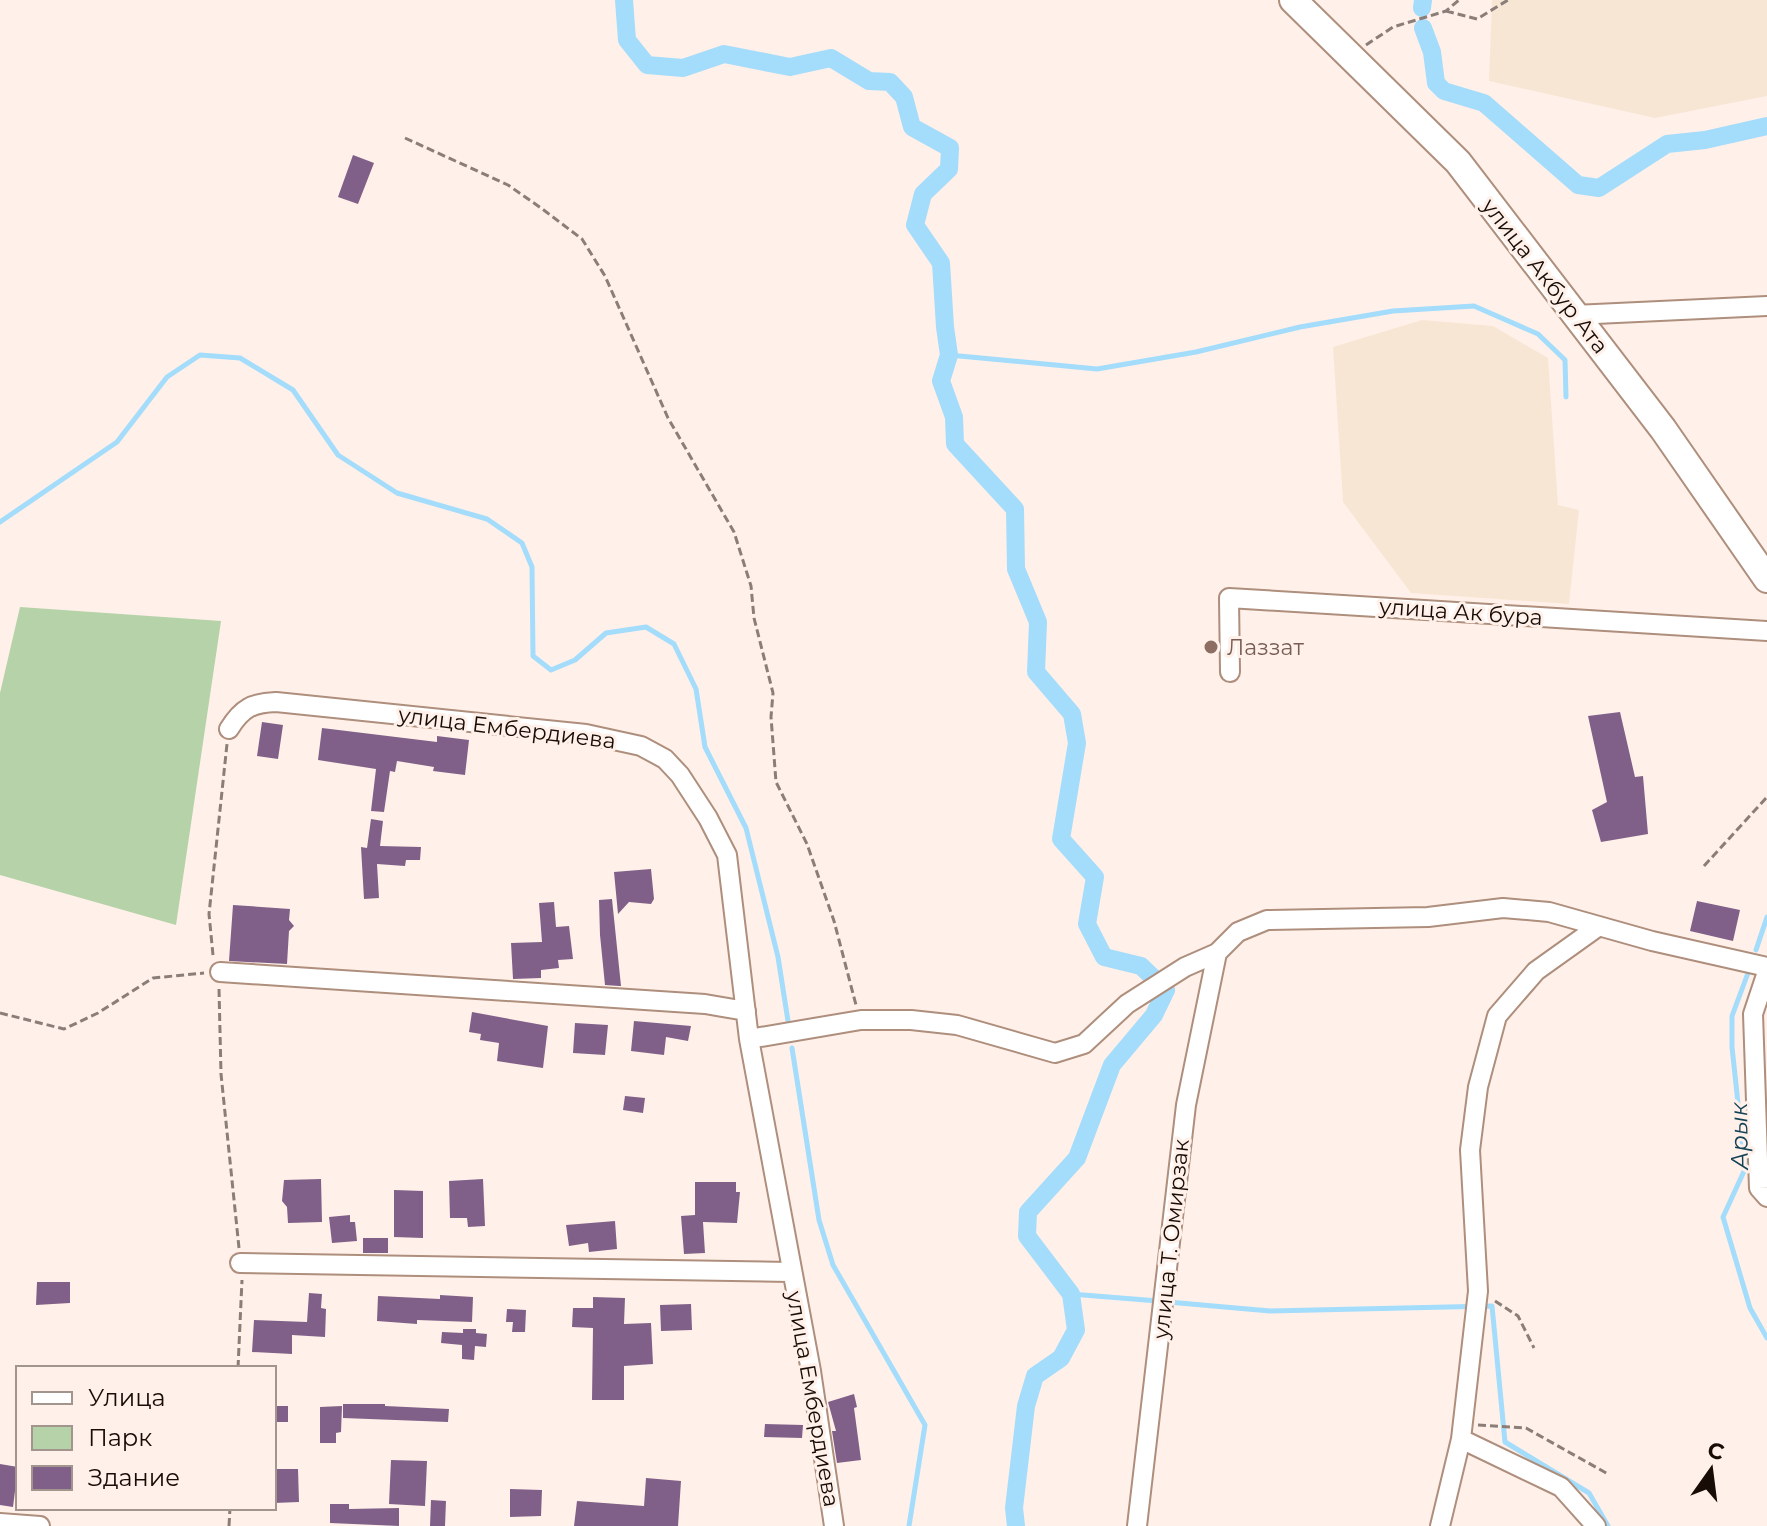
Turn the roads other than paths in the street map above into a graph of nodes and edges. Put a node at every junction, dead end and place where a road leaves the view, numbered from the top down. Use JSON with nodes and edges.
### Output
{"nodes":[{"id":1,"x":1293,"y":0,"type":"edge"},
{"id":2,"x":1767,"y":306,"type":"edge"},
{"id":3,"x":1574,"y":315,"type":"junction"},
{"id":4,"x":1767,"y":579,"type":"edge"},
{"id":5,"x":1767,"y":631,"type":"edge"},
{"id":6,"x":1230,"y":672,"type":"dead end"},
{"id":7,"x":229,"y":729,"type":"road end"},
{"id":8,"x":1599,"y":926,"type":"junction"},
{"id":9,"x":1217,"y":953,"type":"junction"},
{"id":10,"x":1767,"y":969,"type":"edge"},
{"id":11,"x":220,"y":972,"type":"road end"},
{"id":12,"x":746,"y":1011,"type":"junction"},
{"id":13,"x":749,"y":1039,"type":"junction"},
{"id":14,"x":1767,"y":1197,"type":"edge"},
{"id":15,"x":240,"y":1263,"type":"road end"},
{"id":16,"x":790,"y":1272,"type":"junction"},
{"id":17,"x":1462,"y":1431,"type":"junction"},
{"id":18,"x":0,"y":1523,"type":"edge"},
{"id":19,"x":40,"y":1526,"type":"edge"},
{"id":20,"x":834,"y":1526,"type":"edge"},
{"id":21,"x":1137,"y":1526,"type":"edge"},
{"id":22,"x":1440,"y":1526,"type":"edge"},
{"id":23,"x":1596,"y":1526,"type":"edge"}],
"edges":[{"from":1,"to":3,"type":"main road","name":"улица Акбур Ата"},
{"from":2,"to":3,"type":"street"},
{"from":3,"to":4,"type":"main road","name":"улица Акбур Ата"},
{"from":5,"to":6,"type":"street","name":"улица Ак бура"},
{"from":7,"to":12,"type":"street","name":"улица Ембердиева"},
{"from":8,"to":9,"type":"street"},
{"from":8,"to":10,"type":"street"},
{"from":8,"to":17,"type":"street"},
{"from":9,"to":13,"type":"street"},
{"from":9,"to":21,"type":"street","name":"улица Т. Омирзак"},
{"from":10,"to":14,"type":"street"},
{"from":11,"to":12,"type":"street"},
{"from":12,"to":13,"type":"street","name":"улица Ембердиева"},
{"from":13,"to":16,"type":"street","name":"улица Ембердиева"},
{"from":15,"to":16,"type":"street","name":"улица Ембердиева"},
{"from":16,"to":20,"type":"street","name":"улица Ембердиева"},
{"from":17,"to":22,"type":"street"},
{"from":17,"to":23,"type":"street"},
{"from":18,"to":19,"type":"street"}]}
